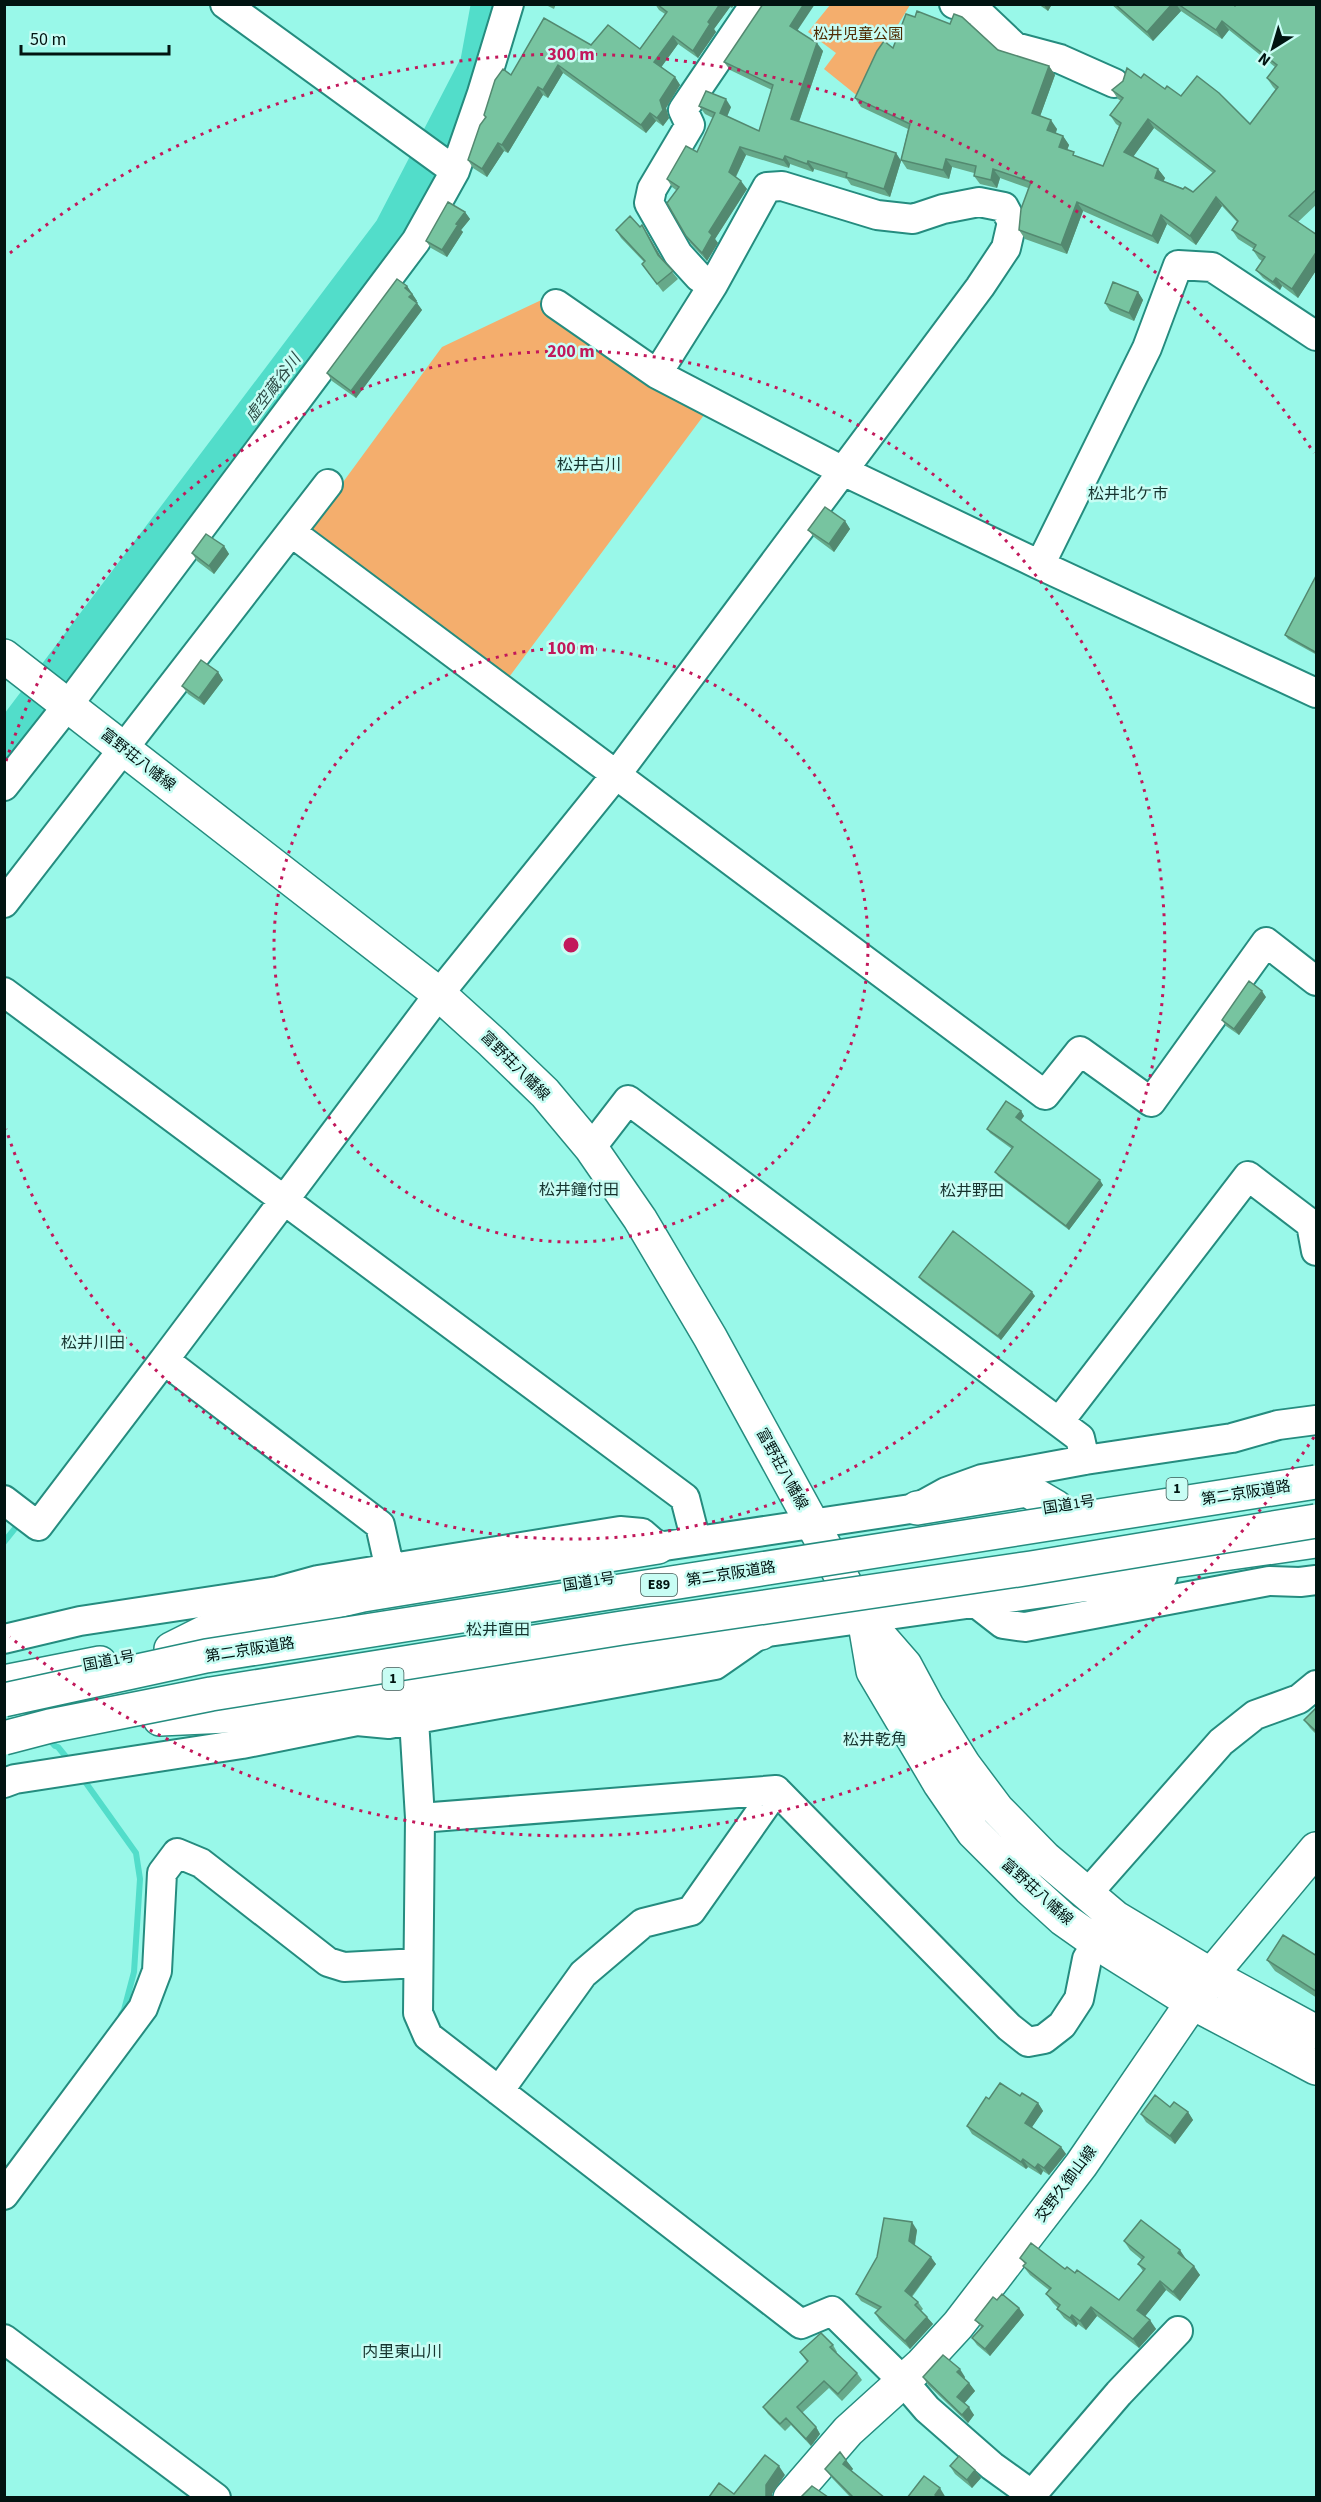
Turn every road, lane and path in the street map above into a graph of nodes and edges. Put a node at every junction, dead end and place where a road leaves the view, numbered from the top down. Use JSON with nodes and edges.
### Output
{"nodes":[{"id":1,"x":225,"y":4,"type":"edge"},
{"id":2,"x":509,"y":4,"type":"edge"},
{"id":3,"x":755,"y":4,"type":"edge"},
{"id":4,"x":971,"y":7,"type":"edge"},
{"id":5,"x":1114,"y":83,"type":"dead end"},
{"id":6,"x":454,"y":171,"type":"junction"},
{"id":7,"x":713,"y":285,"type":"junction"},
{"id":8,"x":555,"y":304,"type":"dead end"},
{"id":9,"x":1317,"y":336,"type":"edge"},
{"id":10,"x":657,"y":374,"type":"junction"},
{"id":11,"x":843,"y":471,"type":"junction"},
{"id":12,"x":328,"y":484,"type":"dead end"},
{"id":13,"x":291,"y":532,"type":"junction"},
{"id":14,"x":1040,"y":565,"type":"junction"},
{"id":15,"x":4,"y":656,"type":"edge"},
{"id":16,"x":1317,"y":693,"type":"edge"},
{"id":17,"x":56,"y":696,"type":"junction"},
{"id":18,"x":124,"y":748,"type":"junction"},
{"id":19,"x":615,"y":775,"type":"junction"},
{"id":20,"x":4,"y":786,"type":"edge"},
{"id":21,"x":4,"y":903,"type":"edge"},
{"id":22,"x":1317,"y":981,"type":"edge"},
{"id":23,"x":4,"y":992,"type":"edge"},
{"id":24,"x":439,"y":994,"type":"junction"},
{"id":25,"x":591,"y":1148,"type":"junction"},
{"id":26,"x":284,"y":1201,"type":"junction"},
{"id":27,"x":1315,"y":1230,"type":"edge"},
{"id":28,"x":164,"y":1360,"type":"junction"},
{"id":29,"x":1317,"y":1420,"type":"edge"},
{"id":30,"x":1059,"y":1422,"type":"junction"},
{"id":31,"x":1084,"y":1460,"type":"junction"},
{"id":32,"x":1317,"y":1467,"type":"edge"},
{"id":33,"x":1317,"y":1482,"type":"edge"},
{"id":34,"x":4,"y":1500,"type":"edge"},
{"id":35,"x":917,"y":1508,"type":"junction"},
{"id":36,"x":1047,"y":1509,"type":"junction"},
{"id":37,"x":1317,"y":1521,"type":"edge"},
{"id":38,"x":812,"y":1524,"type":"junction"},
{"id":39,"x":1317,"y":1540,"type":"edge"},
{"id":40,"x":696,"y":1542,"type":"junction"},
{"id":41,"x":658,"y":1547,"type":"junction"},
{"id":42,"x":1317,"y":1553,"type":"edge"},
{"id":43,"x":392,"y":1576,"type":"junction"},
{"id":44,"x":1317,"y":1580,"type":"edge"},
{"id":45,"x":976,"y":1603,"type":"junction"},
{"id":46,"x":864,"y":1618,"type":"junction"},
{"id":47,"x":761,"y":1634,"type":"junction"},
{"id":48,"x":4,"y":1639,"type":"edge"},
{"id":49,"x":171,"y":1648,"type":"junction"},
{"id":50,"x":4,"y":1682,"type":"edge"},
{"id":51,"x":1317,"y":1685,"type":"edge"},
{"id":52,"x":4,"y":1700,"type":"edge"},
{"id":53,"x":413,"y":1711,"type":"junction"},
{"id":54,"x":160,"y":1719,"type":"junction"},
{"id":55,"x":4,"y":1738,"type":"edge"},
{"id":56,"x":4,"y":1753,"type":"edge"},
{"id":57,"x":4,"y":1783,"type":"edge"},
{"id":58,"x":776,"y":1790,"type":"junction"},
{"id":59,"x":420,"y":1818,"type":"junction"},
{"id":60,"x":1317,"y":1849,"type":"edge"},
{"id":61,"x":1087,"y":1894,"type":"junction"},
{"id":62,"x":1097,"y":1943,"type":"junction"},
{"id":63,"x":418,"y":1963,"type":"junction"},
{"id":64,"x":1211,"y":1975,"type":"junction"},
{"id":65,"x":1191,"y":2002,"type":"junction"},
{"id":66,"x":1317,"y":2032,"type":"edge"},
{"id":67,"x":1317,"y":2068,"type":"edge"},
{"id":68,"x":499,"y":2091,"type":"junction"},
{"id":69,"x":4,"y":2196,"type":"edge"},
{"id":70,"x":1178,"y":2331,"type":"dead end"},
{"id":71,"x":4,"y":2339,"type":"edge"},
{"id":72,"x":903,"y":2381,"type":"junction"},
{"id":73,"x":1030,"y":2496,"type":"edge"},
{"id":74,"x":216,"y":2498,"type":"edge"},
{"id":75,"x":790,"y":2498,"type":"edge"}],
"edges":[{"from":1,"to":6,"type":"street"},
{"from":2,"to":6,"type":"street"},
{"from":3,"to":7,"type":"street"},
{"from":4,"to":5,"type":"street"},
{"from":6,"to":17,"type":"street"},
{"from":7,"to":10,"type":"street"},
{"from":7,"to":11,"type":"street"},
{"from":8,"to":10,"type":"street"},
{"from":9,"to":14,"type":"street"},
{"from":10,"to":11,"type":"street"},
{"from":11,"to":14,"type":"street"},
{"from":11,"to":19,"type":"street"},
{"from":12,"to":13,"type":"street"},
{"from":13,"to":18,"type":"street"},
{"from":13,"to":19,"type":"street"},
{"from":14,"to":16,"type":"street"},
{"from":15,"to":17,"type":"main road","name":"富野荘八幡線"},
{"from":17,"to":18,"type":"main road","name":"富野荘八幡線"},
{"from":17,"to":20,"type":"street"},
{"from":18,"to":21,"type":"street"},
{"from":18,"to":24,"type":"main road","name":"富野荘八幡線"},
{"from":19,"to":22,"type":"street"},
{"from":19,"to":24,"type":"street"},
{"from":23,"to":26,"type":"street"},
{"from":24,"to":25,"type":"main road","name":"富野荘八幡線"},
{"from":24,"to":26,"type":"street"},
{"from":25,"to":30,"type":"street"},
{"from":25,"to":38,"type":"main road","name":"富野荘八幡線"},
{"from":26,"to":28,"type":"street"},
{"from":26,"to":40,"type":"street"},
{"from":27,"to":30,"type":"street"},
{"from":28,"to":34,"type":"street"},
{"from":28,"to":43,"type":"street"},
{"from":29,"to":31,"type":"street"},
{"from":30,"to":31,"type":"street"},
{"from":31,"to":35,"type":"street"},
{"from":32,"to":36,"type":"main road","name":"国道1号","number":"1"},
{"from":33,"to":52,"type":"main road","name":"第二京阪道路","number":"E89","bridge":true},
{"from":35,"to":36,"type":"main road"},
{"from":35,"to":38,"type":"street"},
{"from":36,"to":49,"type":"main road","name":"国道1号","number":"1"},
{"from":37,"to":55,"type":"main road","bridge":true},
{"from":38,"to":40,"type":"street"},
{"from":38,"to":46,"type":"main road","name":"富野荘八幡線"},
{"from":39,"to":54,"type":"main road","number":"1"},
{"from":40,"to":41,"type":"street"},
{"from":41,"to":43,"type":"street"},
{"from":41,"to":49,"type":"main road"},
{"from":42,"to":45,"type":"street"},
{"from":43,"to":48,"type":"street"},
{"from":44,"to":45,"type":"street"},
{"from":45,"to":46,"type":"street"},
{"from":46,"to":47,"type":"street"},
{"from":46,"to":61,"type":"main road","name":"富野荘八幡線"},
{"from":46,"to":62,"type":"main road","name":"富野荘八幡線"},
{"from":47,"to":53,"type":"street"},
{"from":47,"to":54,"type":"main road"},
{"from":49,"to":50,"type":"main road","name":"国道1号","number":"1"},
{"from":51,"to":61,"type":"street"},
{"from":53,"to":57,"type":"street"},
{"from":53,"to":59,"type":"street"},
{"from":54,"to":56,"type":"main road","number":"1"},
{"from":58,"to":59,"type":"street"},
{"from":58,"to":62,"type":"street"},
{"from":58,"to":68,"type":"street"},
{"from":59,"to":63,"type":"street"},
{"from":60,"to":64,"type":"main road","name":"交野久御山線"},
{"from":61,"to":64,"type":"main road","name":"富野荘八幡線"},
{"from":62,"to":65,"type":"main road","name":"富野荘八幡線"},
{"from":63,"to":68,"type":"street"},
{"from":63,"to":69,"type":"street"},
{"from":64,"to":65,"type":"main road","name":"交野久御山線"},
{"from":64,"to":66,"type":"main road","name":"富野荘八幡線"},
{"from":65,"to":67,"type":"main road","name":"富野荘八幡線"},
{"from":65,"to":72,"type":"main road","name":"交野久御山線"},
{"from":68,"to":72,"type":"street"},
{"from":70,"to":73,"type":"street"},
{"from":71,"to":74,"type":"street"},
{"from":72,"to":73,"type":"street"},
{"from":72,"to":75,"type":"main road","name":"交野久御山線"}]}
